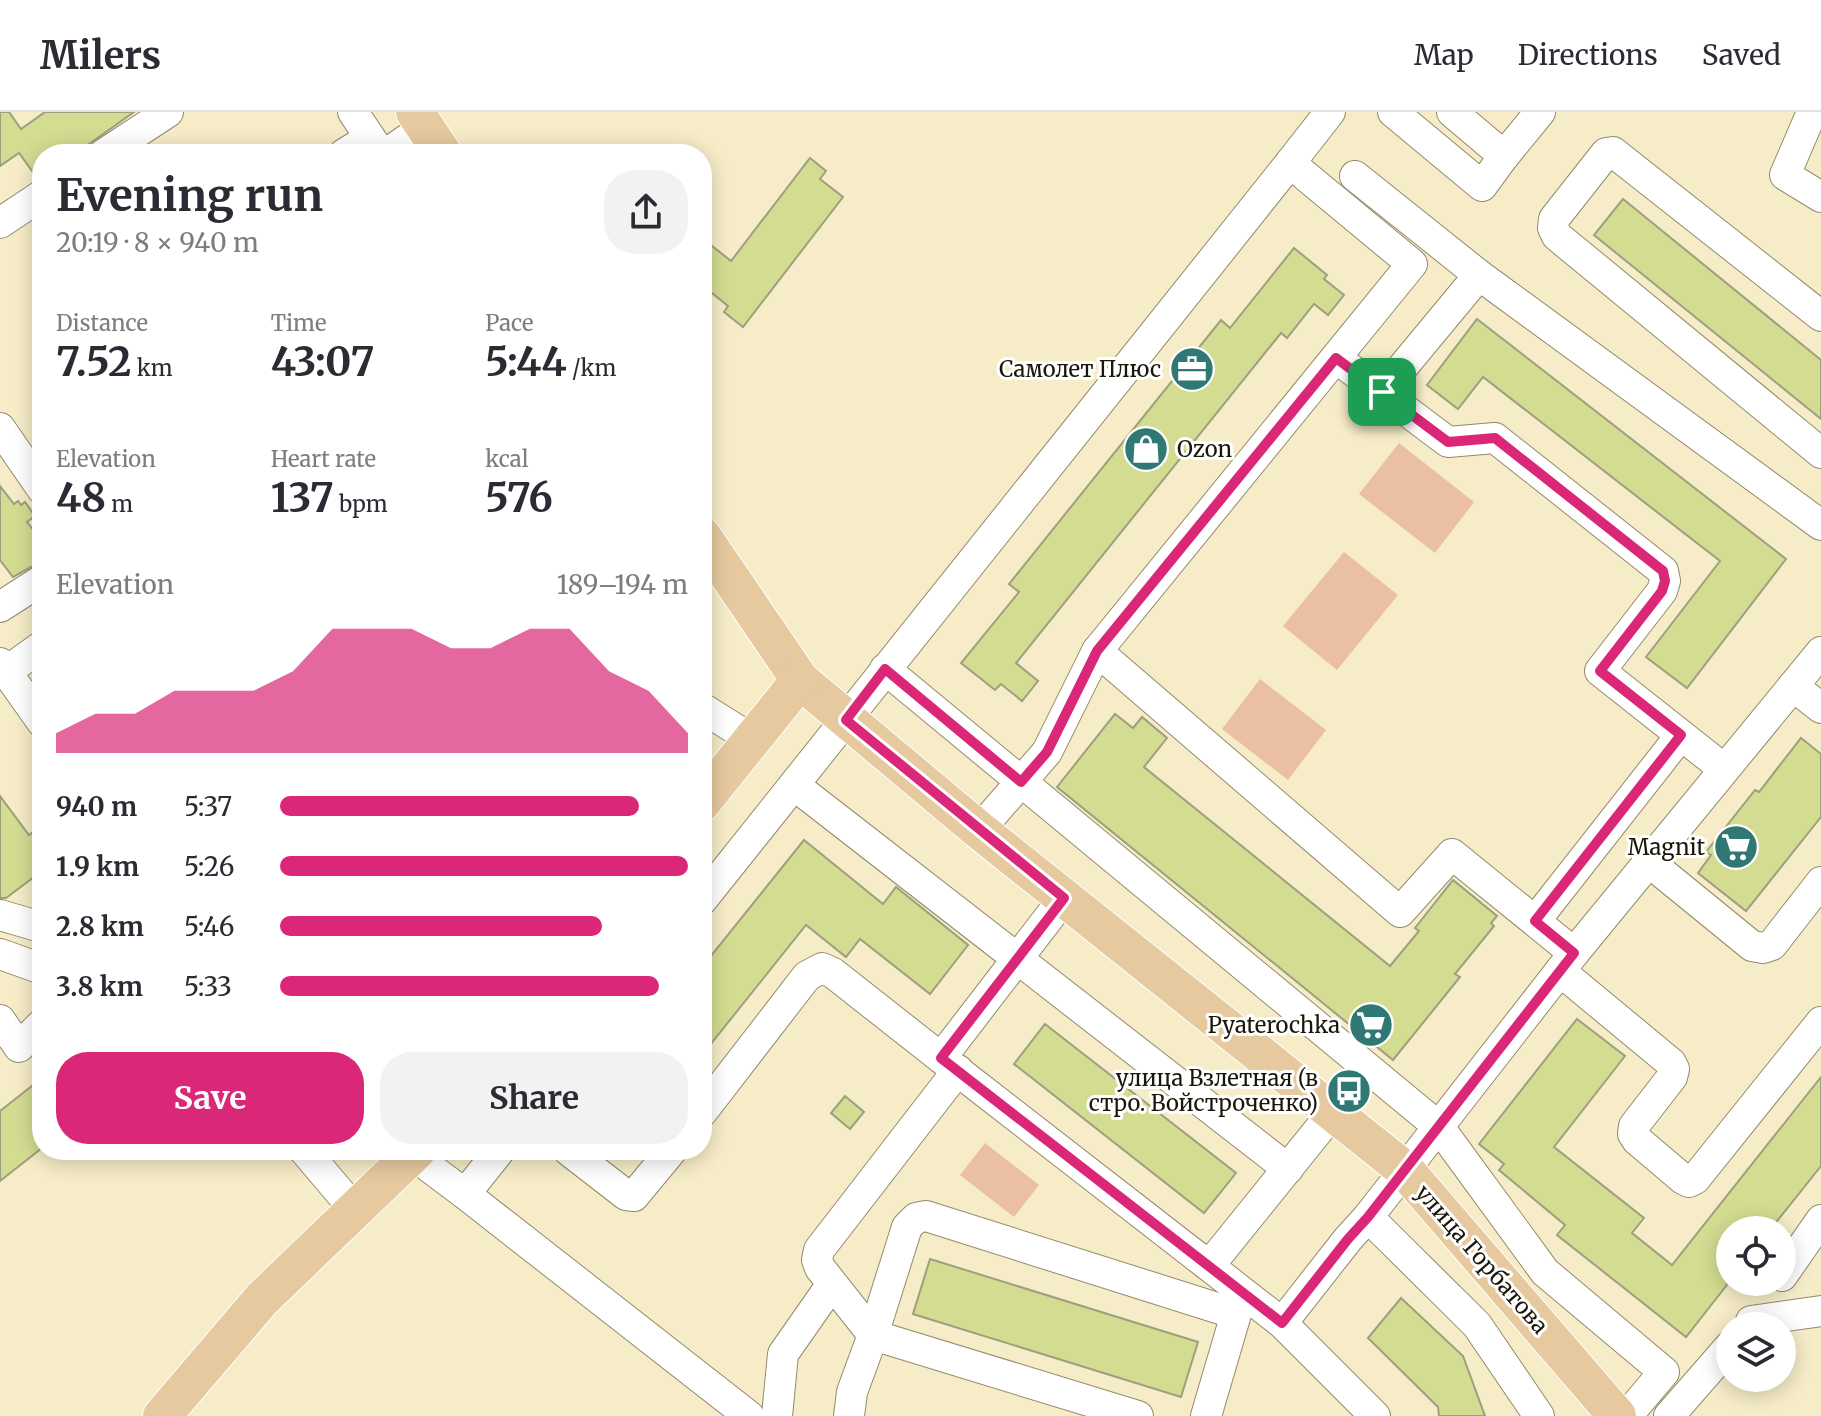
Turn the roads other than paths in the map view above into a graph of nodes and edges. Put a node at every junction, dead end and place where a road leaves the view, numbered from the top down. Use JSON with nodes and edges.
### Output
{"nodes":[{"id":1,"x":168,"y":112,"type":"edge"},
{"id":2,"x":353,"y":112,"type":"edge"},
{"id":3,"x":1330,"y":112,"type":"edge"},
{"id":4,"x":1393,"y":112,"type":"edge"},
{"id":5,"x":1452,"y":112,"type":"edge"},
{"id":6,"x":1540,"y":112,"type":"edge"},
{"id":7,"x":1812,"y":112,"type":"edge"},
{"id":8,"x":428,"y":131,"type":"edge"},
{"id":9,"x":119,"y":144,"type":"edge"},
{"id":10,"x":375,"y":144,"type":"edge"},
{"id":11,"x":393,"y":144,"type":"edge"},
{"id":12,"x":1504,"y":156,"type":"junction"},
{"id":13,"x":1290,"y":163,"type":"junction"},
{"id":14,"x":1355,"y":176,"type":"dead end"},
{"id":15,"x":1821,"y":197,"type":"edge"},
{"id":16,"x":1382,"y":198,"type":"junction"},
{"id":17,"x":32,"y":202,"type":"edge"},
{"id":18,"x":0,"y":223,"type":"edge"},
{"id":19,"x":1363,"y":223,"type":"junction"},
{"id":20,"x":1479,"y":275,"type":"junction"},
{"id":21,"x":1821,"y":316,"type":"edge"},
{"id":22,"x":1336,"y":358,"type":"junction"},
{"id":23,"x":1382,"y":392,"type":"junction"},
{"id":24,"x":0,"y":428,"type":"edge"},
{"id":25,"x":1821,"y":453,"type":"edge"},
{"id":26,"x":32,"y":474,"type":"edge"},
{"id":27,"x":1821,"y":525,"type":"edge"},
{"id":28,"x":712,"y":551,"type":"edge"},
{"id":29,"x":32,"y":587,"type":"edge"},
{"id":30,"x":0,"y":608,"type":"edge"},
{"id":31,"x":32,"y":651,"type":"edge"},
{"id":32,"x":1097,"y":651,"type":"junction"},
{"id":33,"x":1821,"y":652,"type":"edge"},
{"id":34,"x":3,"y":667,"type":"edge"},
{"id":35,"x":885,"y":669,"type":"junction"},
{"id":36,"x":800,"y":680,"type":"junction"},
{"id":37,"x":1793,"y":686,"type":"junction"},
{"id":38,"x":32,"y":708,"type":"edge"},
{"id":39,"x":1821,"y":708,"type":"edge"},
{"id":40,"x":712,"y":714,"type":"edge"},
{"id":41,"x":846,"y":720,"type":"junction"},
{"id":42,"x":1681,"y":735,"type":"junction"},
{"id":43,"x":753,"y":740,"type":"junction"},
{"id":44,"x":1724,"y":769,"type":"junction"},
{"id":45,"x":1021,"y":782,"type":"junction"},
{"id":46,"x":794,"y":785,"type":"junction"},
{"id":47,"x":712,"y":790,"type":"edge"},
{"id":48,"x":979,"y":830,"type":"junction"},
{"id":49,"x":1649,"y":862,"type":"junction"},
{"id":50,"x":1821,"y":882,"type":"edge"},
{"id":51,"x":712,"y":888,"type":"edge"},
{"id":52,"x":1064,"y":898,"type":"junction"},
{"id":53,"x":0,"y":915,"type":"edge"},
{"id":54,"x":1535,"y":921,"type":"junction"},
{"id":55,"x":32,"y":924,"type":"edge"},
{"id":56,"x":0,"y":954,"type":"edge"},
{"id":57,"x":1017,"y":956,"type":"junction"},
{"id":58,"x":1567,"y":962,"type":"junction"},
{"id":59,"x":32,"y":965,"type":"edge"},
{"id":60,"x":0,"y":1020,"type":"edge"},
{"id":61,"x":1821,"y":1022,"type":"edge"},
{"id":62,"x":32,"y":1034,"type":"edge"},
{"id":63,"x":949,"y":1064,"type":"junction"},
{"id":64,"x":712,"y":1099,"type":"edge"},
{"id":65,"x":1334,"y":1111,"type":"junction"},
{"id":66,"x":1439,"y":1127,"type":"junction"},
{"id":67,"x":312,"y":1160,"type":"edge"},
{"id":68,"x":406,"y":1160,"type":"edge"},
{"id":69,"x":425,"y":1160,"type":"edge"},
{"id":70,"x":492,"y":1160,"type":"edge"},
{"id":71,"x":581,"y":1160,"type":"edge"},
{"id":72,"x":664,"y":1160,"type":"edge"},
{"id":73,"x":1288,"y":1169,"type":"junction"},
{"id":74,"x":1405,"y":1170,"type":"junction"},
{"id":75,"x":465,"y":1194,"type":"junction"},
{"id":76,"x":354,"y":1209,"type":"junction"},
{"id":77,"x":1368,"y":1217,"type":"junction"},
{"id":78,"x":1821,"y":1220,"type":"edge"},
{"id":79,"x":1796,"y":1256,"type":"edge"},
{"id":80,"x":1209,"y":1266,"type":"junction"},
{"id":81,"x":832,"y":1284,"type":"junction"},
{"id":82,"x":1245,"y":1306,"type":"junction"},
{"id":83,"x":1821,"y":1311,"type":"edge"},
{"id":84,"x":1796,"y":1316,"type":"edge"},
{"id":85,"x":1282,"y":1323,"type":"junction"},
{"id":86,"x":873,"y":1335,"type":"junction"},
{"id":87,"x":1716,"y":1362,"type":"edge"},
{"id":88,"x":162,"y":1416,"type":"edge"},
{"id":89,"x":749,"y":1416,"type":"edge"},
{"id":90,"x":777,"y":1416,"type":"edge"},
{"id":91,"x":849,"y":1416,"type":"edge"},
{"id":92,"x":1138,"y":1416,"type":"edge"},
{"id":93,"x":1206,"y":1416,"type":"edge"},
{"id":94,"x":1375,"y":1416,"type":"edge"},
{"id":95,"x":1539,"y":1416,"type":"edge"},
{"id":96,"x":1617,"y":1416,"type":"edge"},
{"id":97,"x":1627,"y":1416,"type":"edge"},
{"id":98,"x":1669,"y":1416,"type":"edge"}],
"edges":[{"from":1,"to":9,"type":"street"},
{"from":2,"to":10,"type":"street"},
{"from":3,"to":13,"type":"street"},
{"from":4,"to":12,"type":"street"},
{"from":5,"to":12,"type":"street"},
{"from":6,"to":12,"type":"street"},
{"from":7,"to":15,"type":"street"},
{"from":8,"to":11,"type":"street"},
{"from":13,"to":19,"type":"street"},
{"from":13,"to":35,"type":"street"},
{"from":14,"to":16,"type":"street"},
{"from":16,"to":19,"type":"street"},
{"from":16,"to":20,"type":"street"},
{"from":17,"to":18,"type":"street"},
{"from":19,"to":22,"type":"street"},
{"from":20,"to":23,"type":"street"},
{"from":20,"to":27,"type":"street"},
{"from":21,"to":25,"type":"street"},
{"from":22,"to":23,"type":"street"},
{"from":22,"to":32,"type":"street"},
{"from":23,"to":42,"type":"street"},
{"from":24,"to":26,"type":"street"},
{"from":28,"to":36,"type":"main road","name":"улица Горбатова"},
{"from":29,"to":30,"type":"street"},
{"from":31,"to":34,"type":"street"},
{"from":32,"to":45,"type":"street"},
{"from":32,"to":54,"type":"street"},
{"from":33,"to":37,"type":"street"},
{"from":34,"to":38,"type":"street"},
{"from":35,"to":41,"type":"street"},
{"from":35,"to":45,"type":"street"},
{"from":36,"to":41,"type":"main road","name":"улица Горбатова"},
{"from":36,"to":43,"type":"main road"},
{"from":37,"to":39,"type":"street"},
{"from":37,"to":44,"type":"street"},
{"from":40,"to":43,"type":"street"},
{"from":41,"to":46,"type":"street"},
{"from":41,"to":48,"type":"main road","name":"улица Горбатова"},
{"from":42,"to":44,"type":"street"},
{"from":42,"to":54,"type":"street"},
{"from":43,"to":47,"type":"main road"},
{"from":44,"to":49,"type":"street"},
{"from":45,"to":48,"type":"street"},
{"from":45,"to":66,"type":"street"},
{"from":46,"to":51,"type":"street"},
{"from":46,"to":57,"type":"street"},
{"from":48,"to":52,"type":"main road","name":"улица Горбатова"},
{"from":49,"to":50,"type":"street"},
{"from":49,"to":58,"type":"street"},
{"from":52,"to":57,"type":"street"},
{"from":52,"to":65,"type":"main road","name":"улица Горбатова"},
{"from":53,"to":55,"type":"street"},
{"from":54,"to":58,"type":"street"},
{"from":56,"to":59,"type":"street"},
{"from":57,"to":63,"type":"street"},
{"from":57,"to":73,"type":"street"},
{"from":58,"to":61,"type":"street"},
{"from":58,"to":66,"type":"street"},
{"from":60,"to":62,"type":"street"},
{"from":63,"to":64,"type":"street"},
{"from":63,"to":80,"type":"street"},
{"from":63,"to":81,"type":"street"},
{"from":65,"to":73,"type":"street"},
{"from":65,"to":74,"type":"main road","name":"улица Горбатова"},
{"from":66,"to":74,"type":"street"},
{"from":66,"to":97,"type":"street"},
{"from":67,"to":76,"type":"street"},
{"from":68,"to":76,"type":"main road"},
{"from":69,"to":75,"type":"street"},
{"from":70,"to":75,"type":"street"},
{"from":71,"to":72,"type":"street"},
{"from":73,"to":80,"type":"street"},
{"from":74,"to":77,"type":"street"},
{"from":74,"to":96,"type":"main road","name":"улица Горбатова"},
{"from":75,"to":89,"type":"street"},
{"from":76,"to":88,"type":"main road"},
{"from":77,"to":85,"type":"street"},
{"from":77,"to":95,"type":"street"},
{"from":78,"to":79,"type":"street"},
{"from":80,"to":82,"type":"street"},
{"from":81,"to":86,"type":"street"},
{"from":81,"to":90,"type":"street"},
{"from":82,"to":85,"type":"street"},
{"from":82,"to":86,"type":"street"},
{"from":82,"to":93,"type":"street"},
{"from":83,"to":84,"type":"street"},
{"from":85,"to":94,"type":"street"},
{"from":86,"to":91,"type":"street"},
{"from":86,"to":92,"type":"street"},
{"from":87,"to":98,"type":"street"}]}
